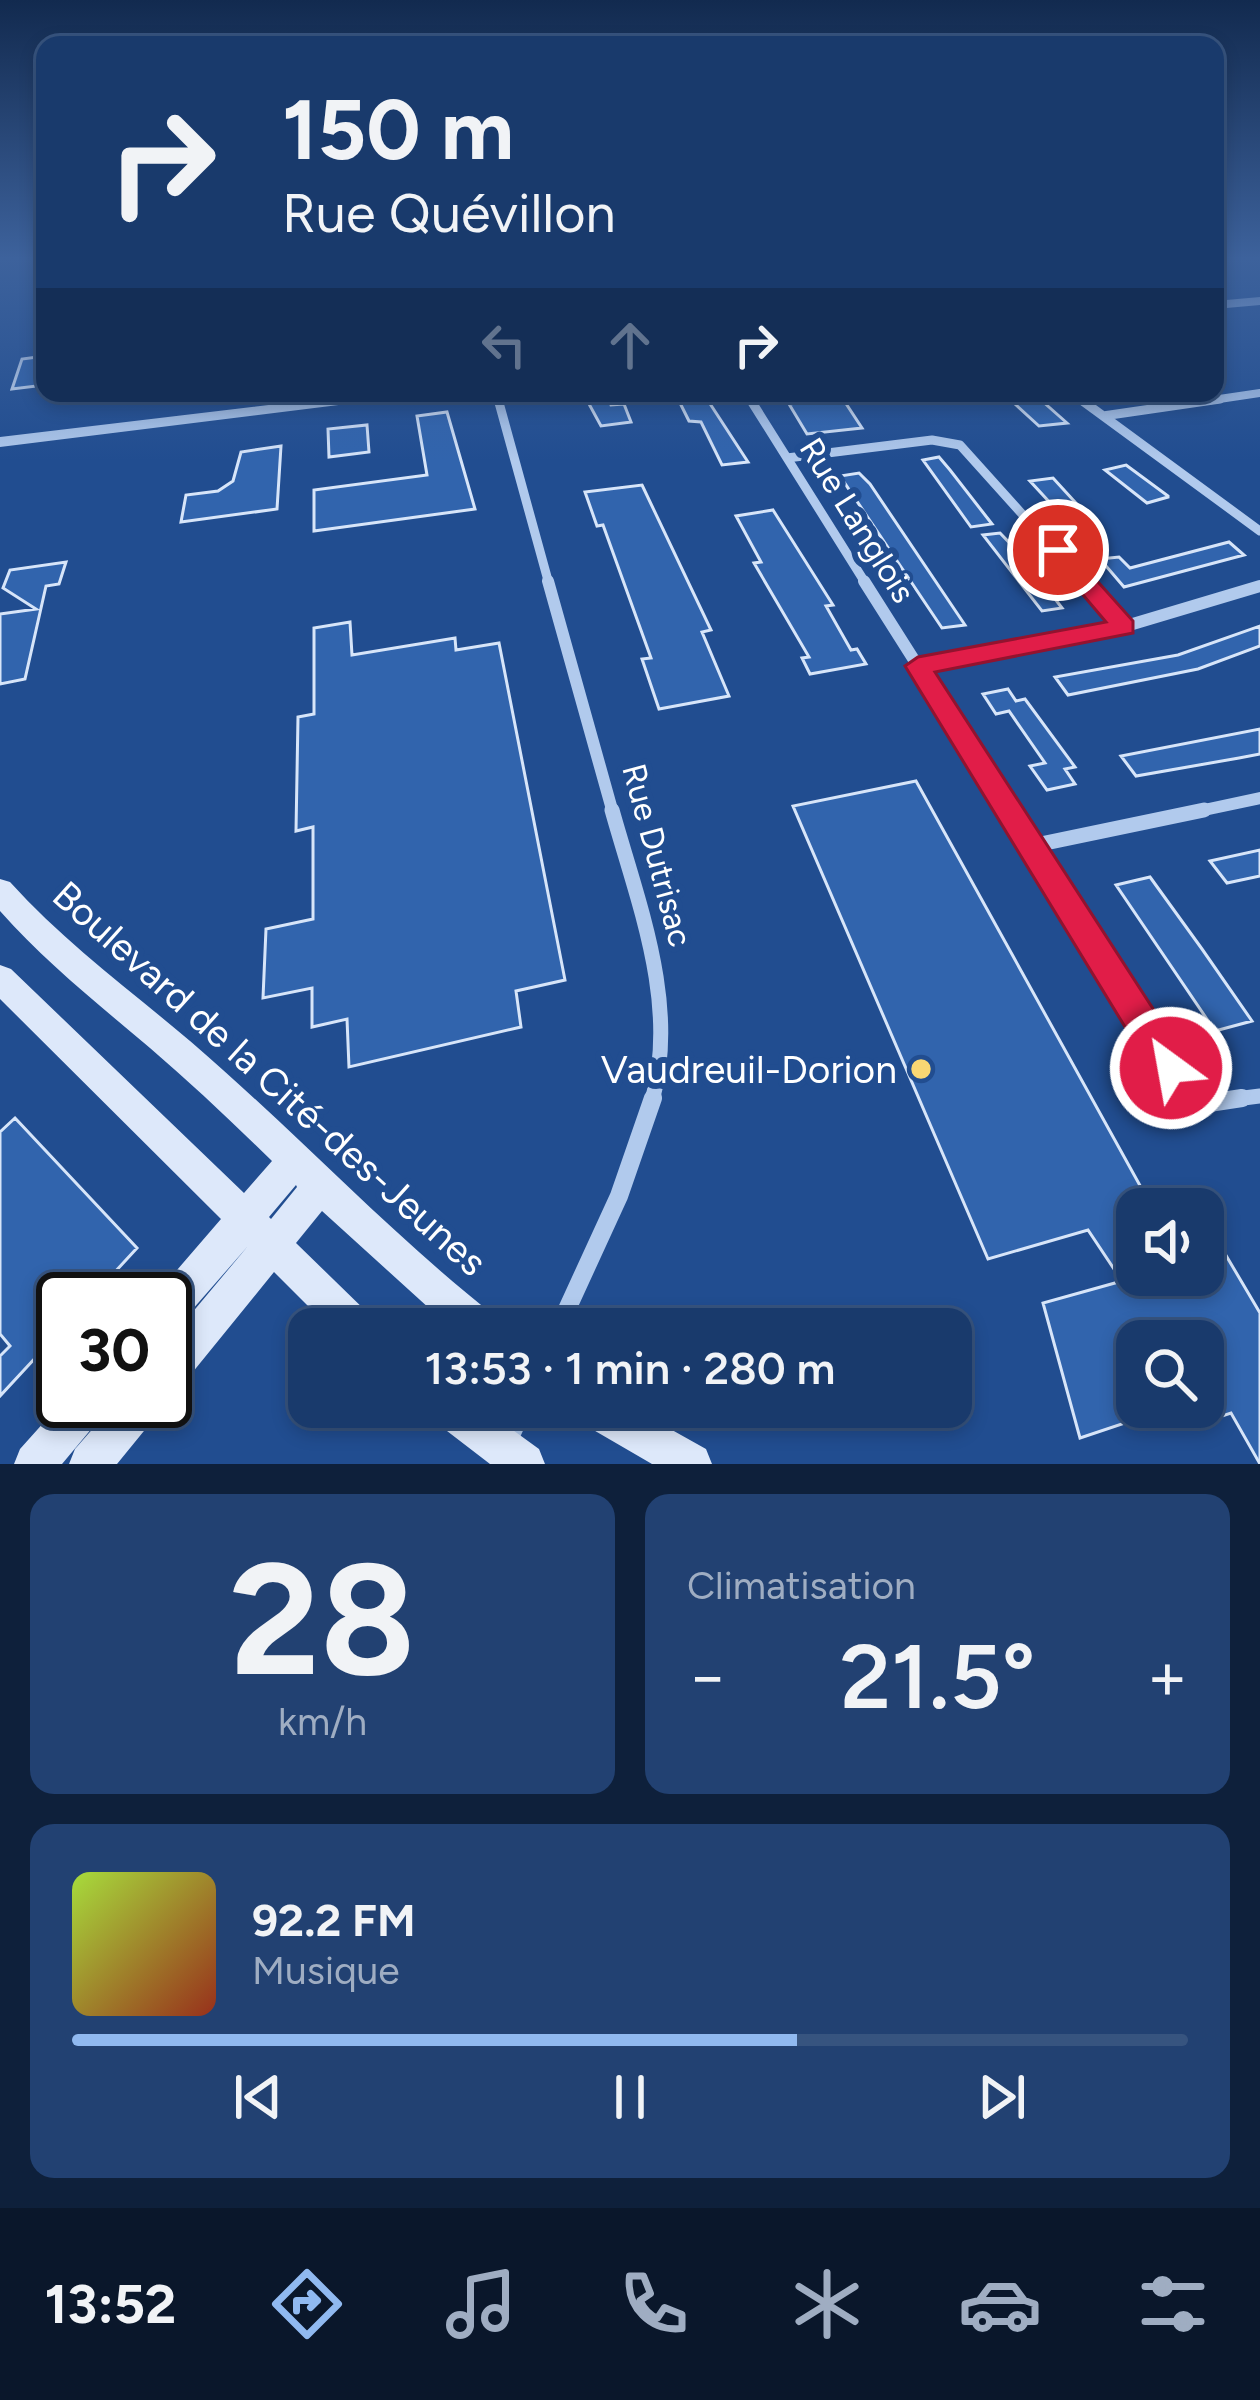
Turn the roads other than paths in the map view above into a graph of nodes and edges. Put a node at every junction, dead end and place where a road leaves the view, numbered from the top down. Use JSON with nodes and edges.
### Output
{"nodes":[{"id":1,"x":1224,"y":389,"type":"edge"},
{"id":2,"x":1260,"y":393,"type":"edge"},
{"id":3,"x":1232,"y":396,"type":"junction"},
{"id":4,"x":1224,"y":397,"type":"edge"},
{"id":5,"x":240,"y":402,"type":"edge"},
{"id":6,"x":329,"y":402,"type":"edge"},
{"id":7,"x":499,"y":402,"type":"edge"},
{"id":8,"x":752,"y":402,"type":"edge"},
{"id":9,"x":1084,"y":402,"type":"edge"},
{"id":10,"x":1193,"y":402,"type":"edge"},
{"id":11,"x":1103,"y":416,"type":"junction"},
{"id":12,"x":0,"y":428,"type":"edge"},
{"id":13,"x":0,"y":442,"type":"edge"},
{"id":14,"x":787,"y":458,"type":"junction"},
{"id":15,"x":1260,"y":512,"type":"edge"},
{"id":16,"x":1242,"y":518,"type":"junction"},
{"id":17,"x":1260,"y":530,"type":"edge"},
{"id":18,"x":1260,"y":586,"type":"edge"},
{"id":19,"x":1124,"y":627,"type":"junction"},
{"id":20,"x":918,"y":666,"type":"junction"},
{"id":21,"x":1260,"y":798,"type":"edge"},
{"id":22,"x":1031,"y":846,"type":"junction"},
{"id":23,"x":0,"y":891,"type":"edge"},
{"id":24,"x":0,"y":979,"type":"edge"},
{"id":25,"x":1260,"y":1096,"type":"edge"},
{"id":26,"x":307,"y":1175,"type":"junction"},
{"id":27,"x":259,"y":1232,"type":"junction"},
{"id":28,"x":192,"y":1290,"type":"edge"},
{"id":29,"x":337,"y":1308,"type":"edge"},
{"id":30,"x":458,"y":1308,"type":"edge"},
{"id":31,"x":567,"y":1308,"type":"edge"},
{"id":32,"x":192,"y":1334,"type":"edge"},
{"id":33,"x":66,"y":1428,"type":"edge"},
{"id":34,"x":120,"y":1428,"type":"edge"},
{"id":35,"x":476,"y":1428,"type":"edge"},
{"id":36,"x":628,"y":1428,"type":"edge"},
{"id":37,"x":514,"y":1457,"type":"edge"},
{"id":38,"x":35,"y":1464,"type":"edge"},
{"id":39,"x":90,"y":1464,"type":"edge"},
{"id":40,"x":691,"y":1464,"type":"edge"}],
"edges":[{"from":1,"to":3,"type":"street"},
{"from":2,"to":3,"type":"street"},
{"from":3,"to":4,"type":"street"},
{"from":5,"to":12,"type":"street"},
{"from":6,"to":13,"type":"street"},
{"from":7,"to":31,"type":"street","name":"Rue Dutrisac"},
{"from":8,"to":14,"type":"street","name":"Rue Langlois"},
{"from":9,"to":11,"type":"street"},
{"from":10,"to":11,"type":"street"},
{"from":11,"to":16,"type":"street"},
{"from":14,"to":19,"type":"street"},
{"from":14,"to":20,"type":"street","name":"Rue Langlois"},
{"from":15,"to":16,"type":"street"},
{"from":16,"to":17,"type":"street"},
{"from":18,"to":19,"type":"street"},
{"from":19,"to":20,"type":"street"},
{"from":20,"to":22,"type":"street","name":"Rue Langlois"},
{"from":21,"to":22,"type":"street"},
{"from":22,"to":25,"type":"street","name":"Rue Langlois"},
{"from":23,"to":26,"type":"main road","name":"Boulevard de la Cité-des-Jeunes"},
{"from":24,"to":27,"type":"main road"},
{"from":26,"to":27,"type":"main road"},
{"from":26,"to":30,"type":"main road","name":"Boulevard de la Cité-des-Jeunes"},
{"from":27,"to":28,"type":"main road"},
{"from":27,"to":29,"type":"main road"},
{"from":27,"to":32,"type":"main road"},
{"from":33,"to":38,"type":"main road"},
{"from":34,"to":39,"type":"main road"},
{"from":35,"to":37,"type":"main road"},
{"from":36,"to":40,"type":"main road"}]}
